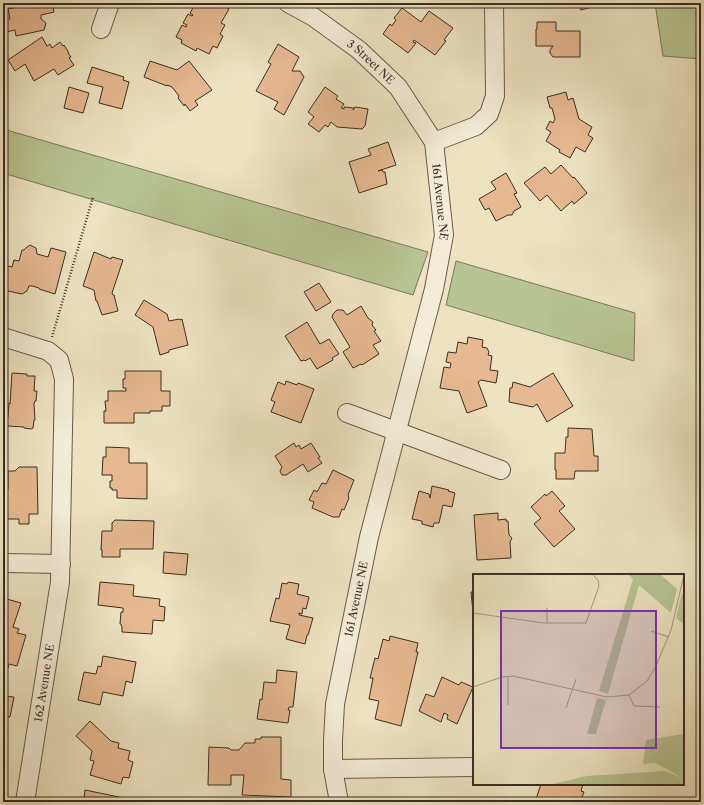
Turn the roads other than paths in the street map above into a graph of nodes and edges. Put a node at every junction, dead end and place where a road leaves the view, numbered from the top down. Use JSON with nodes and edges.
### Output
{"nodes":[{"id":1,"x":110,"y":3,"type":"edge"},
{"id":2,"x":288,"y":3,"type":"edge"},
{"id":3,"x":494,"y":3,"type":"edge"},
{"id":4,"x":101,"y":29,"type":"dead end"},
{"id":5,"x":434,"y":142,"type":"junction"},
{"id":6,"x":3,"y":337,"type":"edge"},
{"id":7,"x":347,"y":413,"type":"dead end"},
{"id":8,"x":398,"y":431,"type":"junction"},
{"id":9,"x":501,"y":470,"type":"dead end"},
{"id":10,"x":3,"y":563,"type":"edge"},
{"id":11,"x":61,"y":564,"type":"junction"},
{"id":12,"x":473,"y":767,"type":"edge"},
{"id":13,"x":333,"y":769,"type":"junction"},
{"id":14,"x":25,"y":802,"type":"edge"},
{"id":15,"x":339,"y":802,"type":"edge"}],
"edges":[{"from":1,"to":4,"type":"street"},
{"from":2,"to":5,"type":"street","name":"3 Street NE"},
{"from":3,"to":5,"type":"street"},
{"from":5,"to":8,"type":"street","name":"161 Avenue NE"},
{"from":6,"to":11,"type":"street","name":"162 Avenue NE"},
{"from":7,"to":8,"type":"street"},
{"from":8,"to":9,"type":"street"},
{"from":8,"to":13,"type":"street","name":"161 Avenue NE"},
{"from":10,"to":11,"type":"street"},
{"from":11,"to":14,"type":"street","name":"162 Avenue NE"},
{"from":12,"to":13,"type":"street"},
{"from":13,"to":15,"type":"street","name":"161 Avenue NE"}]}
